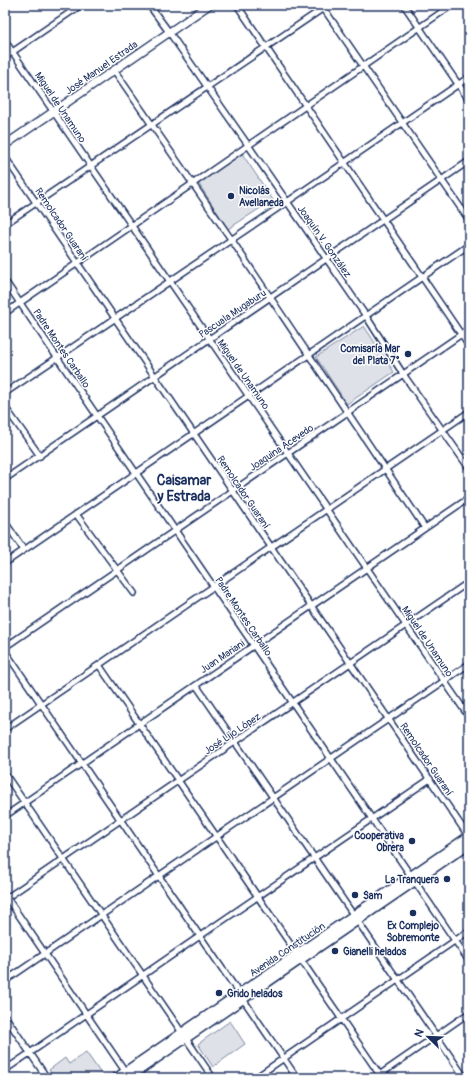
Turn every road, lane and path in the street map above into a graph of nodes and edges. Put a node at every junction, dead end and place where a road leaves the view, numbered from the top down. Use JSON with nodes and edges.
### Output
{"nodes":[{"id":1,"x":81,"y":5,"type":"edge"},
{"id":2,"x":149,"y":5,"type":"edge"},
{"id":3,"x":209,"y":5,"type":"edge"},
{"id":4,"x":237,"y":5,"type":"edge"},
{"id":5,"x":404,"y":5,"type":"edge"},
{"id":6,"x":452,"y":5,"type":"edge"},
{"id":7,"x":324,"y":6,"type":"edge"},
{"id":8,"x":419,"y":28,"type":"junction"},
{"id":9,"x":169,"y":32,"type":"junction"},
{"id":10,"x":5,"y":42,"type":"edge"},
{"id":11,"x":265,"y":47,"type":"junction"},
{"id":12,"x":12,"y":52,"type":"junction"},
{"id":13,"x":5,"y":57,"type":"edge"},
{"id":14,"x":364,"y":66,"type":"junction"},
{"id":15,"x":114,"y":70,"type":"junction"},
{"id":16,"x":469,"y":77,"type":"edge"},
{"id":17,"x":458,"y":84,"type":"junction"},
{"id":18,"x":208,"y":86,"type":"junction"},
{"id":19,"x":469,"y":100,"type":"edge"},
{"id":20,"x":306,"y":106,"type":"junction"},
{"id":21,"x":53,"y":112,"type":"junction"},
{"id":22,"x":402,"y":123,"type":"junction"},
{"id":23,"x":152,"y":125,"type":"junction"},
{"id":24,"x":5,"y":145,"type":"edge"},
{"id":25,"x":248,"y":145,"type":"junction"},
{"id":26,"x":5,"y":158,"type":"edge"},
{"id":27,"x":469,"y":161,"type":"edge"},
{"id":28,"x":344,"y":162,"type":"junction"},
{"id":29,"x":91,"y":166,"type":"junction"},
{"id":30,"x":442,"y":180,"type":"junction"},
{"id":31,"x":193,"y":183,"type":"junction"},
{"id":32,"x":287,"y":202,"type":"junction"},
{"id":33,"x":36,"y":203,"type":"junction"},
{"id":34,"x":383,"y":220,"type":"junction"},
{"id":35,"x":469,"y":220,"type":"edge"},
{"id":36,"x":5,"y":224,"type":"edge"},
{"id":37,"x":132,"y":226,"type":"junction"},
{"id":38,"x":231,"y":239,"type":"junction"},
{"id":39,"x":469,"y":245,"type":"edge"},
{"id":40,"x":326,"y":259,"type":"junction"},
{"id":41,"x":77,"y":263,"type":"junction"},
{"id":42,"x":422,"y":277,"type":"junction"},
{"id":43,"x":5,"y":281,"type":"edge"},
{"id":44,"x":170,"y":281,"type":"junction"},
{"id":45,"x":271,"y":298,"type":"junction"},
{"id":46,"x":20,"y":302,"type":"junction"},
{"id":47,"x":5,"y":313,"type":"edge"},
{"id":48,"x":366,"y":316,"type":"junction"},
{"id":49,"x":115,"y":318,"type":"junction"},
{"id":50,"x":469,"y":329,"type":"edge"},
{"id":51,"x":461,"y":334,"type":"junction"},
{"id":52,"x":209,"y":340,"type":"junction"},
{"id":53,"x":469,"y":346,"type":"edge"},
{"id":54,"x":309,"y":354,"type":"junction"},
{"id":55,"x":58,"y":358,"type":"junction"},
{"id":56,"x":403,"y":374,"type":"junction"},
{"id":57,"x":155,"y":377,"type":"junction"},
{"id":58,"x":5,"y":393,"type":"edge"},
{"id":59,"x":248,"y":396,"type":"junction"},
{"id":60,"x":5,"y":407,"type":"edge"},
{"id":61,"x":348,"y":412,"type":"junction"},
{"id":62,"x":469,"y":412,"type":"edge"},
{"id":63,"x":98,"y":416,"type":"junction"},
{"id":64,"x":442,"y":430,"type":"junction"},
{"id":65,"x":194,"y":433,"type":"junction"},
{"id":66,"x":288,"y":453,"type":"junction"},
{"id":67,"x":40,"y":456,"type":"junction"},
{"id":68,"x":469,"y":468,"type":"edge"},
{"id":69,"x":386,"y":469,"type":"junction"},
{"id":70,"x":136,"y":473,"type":"junction"},
{"id":71,"x":5,"y":479,"type":"edge"},
{"id":72,"x":233,"y":491,"type":"junction"},
{"id":73,"x":469,"y":498,"type":"edge"},
{"id":74,"x":326,"y":510,"type":"junction"},
{"id":75,"x":76,"y":514,"type":"junction"},
{"id":76,"x":5,"y":522,"type":"edge"},
{"id":77,"x":425,"y":528,"type":"junction"},
{"id":78,"x":175,"y":530,"type":"junction"},
{"id":79,"x":271,"y":547,"type":"junction"},
{"id":80,"x":24,"y":550,"type":"junction"},
{"id":81,"x":5,"y":562,"type":"edge"},
{"id":82,"x":367,"y":568,"type":"junction"},
{"id":83,"x":117,"y":570,"type":"junction"},
{"id":84,"x":469,"y":582,"type":"edge"},
{"id":85,"x":214,"y":587,"type":"junction"},
{"id":86,"x":134,"y":593,"type":"dead end"},
{"id":87,"x":312,"y":606,"type":"junction"},
{"id":88,"x":406,"y":625,"type":"junction"},
{"id":89,"x":254,"y":646,"type":"junction"},
{"id":90,"x":5,"y":647,"type":"edge"},
{"id":91,"x":5,"y":651,"type":"edge"},
{"id":92,"x":350,"y":663,"type":"junction"},
{"id":93,"x":469,"y":664,"type":"edge"},
{"id":94,"x":99,"y":665,"type":"junction"},
{"id":95,"x":444,"y":681,"type":"junction"},
{"id":96,"x":196,"y":685,"type":"junction"},
{"id":97,"x":292,"y":702,"type":"junction"},
{"id":98,"x":41,"y":705,"type":"junction"},
{"id":99,"x":469,"y":717,"type":"edge"},
{"id":100,"x":389,"y":719,"type":"junction"},
{"id":101,"x":139,"y":724,"type":"junction"},
{"id":102,"x":5,"y":729,"type":"edge"},
{"id":103,"x":235,"y":742,"type":"junction"},
{"id":104,"x":331,"y":759,"type":"junction"},
{"id":105,"x":81,"y":764,"type":"junction"},
{"id":106,"x":5,"y":774,"type":"edge"},
{"id":107,"x":430,"y":779,"type":"junction"},
{"id":108,"x":178,"y":781,"type":"junction"},
{"id":109,"x":273,"y":798,"type":"junction"},
{"id":110,"x":24,"y":802,"type":"junction"},
{"id":111,"x":5,"y":816,"type":"edge"},
{"id":112,"x":372,"y":819,"type":"junction"},
{"id":113,"x":120,"y":820,"type":"junction"},
{"id":114,"x":469,"y":836,"type":"edge"},
{"id":115,"x":216,"y":837,"type":"junction"},
{"id":116,"x":469,"y":844,"type":"edge"},
{"id":117,"x":314,"y":858,"type":"junction"},
{"id":118,"x":63,"y":859,"type":"junction"},
{"id":119,"x":159,"y":876,"type":"junction"},
{"id":120,"x":413,"y":879,"type":"junction"},
{"id":121,"x":6,"y":897,"type":"edge"},
{"id":122,"x":258,"y":897,"type":"junction"},
{"id":123,"x":102,"y":915,"type":"junction"},
{"id":124,"x":356,"y":918,"type":"junction"},
{"id":125,"x":469,"y":931,"type":"edge"},
{"id":126,"x":200,"y":936,"type":"junction"},
{"id":127,"x":455,"y":941,"type":"junction"},
{"id":128,"x":45,"y":954,"type":"junction"},
{"id":129,"x":299,"y":957,"type":"junction"},
{"id":130,"x":469,"y":961,"type":"edge"},
{"id":131,"x":143,"y":975,"type":"junction"},
{"id":132,"x":398,"y":980,"type":"junction"},
{"id":133,"x":5,"y":982,"type":"edge"},
{"id":134,"x":241,"y":996,"type":"junction"},
{"id":135,"x":469,"y":1013,"type":"edge"},
{"id":136,"x":86,"y":1014,"type":"junction"},
{"id":137,"x":5,"y":1016,"type":"edge"},
{"id":138,"x":341,"y":1019,"type":"junction"},
{"id":139,"x":184,"y":1035,"type":"junction"},
{"id":140,"x":436,"y":1036,"type":"junction"},
{"id":141,"x":30,"y":1053,"type":"junction"},
{"id":142,"x":284,"y":1058,"type":"junction"},
{"id":143,"x":5,"y":1070,"type":"edge"},
{"id":144,"x":128,"y":1076,"type":"edge"},
{"id":145,"x":378,"y":1077,"type":"edge"},
{"id":146,"x":47,"y":1078,"type":"edge"},
{"id":147,"x":116,"y":1078,"type":"edge"},
{"id":148,"x":213,"y":1078,"type":"edge"},
{"id":149,"x":255,"y":1078,"type":"edge"},
{"id":150,"x":297,"y":1078,"type":"edge"},
{"id":151,"x":465,"y":1078,"type":"edge"}],
"edges":[{"from":1,"to":12,"type":"street"},
{"from":2,"to":9,"type":"street","name":"Joaquín V. González"},
{"from":3,"to":9,"type":"main road","name":"José Manuel Estrada"},
{"from":4,"to":11,"type":"street"},
{"from":5,"to":8,"type":"street"},
{"from":6,"to":8,"type":"street"},
{"from":7,"to":11,"type":"street"},
{"from":7,"to":14,"type":"street"},
{"from":8,"to":14,"type":"street"},
{"from":8,"to":17,"type":"street"},
{"from":9,"to":15,"type":"main road","name":"José Manuel Estrada"},
{"from":9,"to":18,"type":"street","name":"Joaquín V. González"},
{"from":10,"to":12,"type":"street","name":"Miguel de Unamuno"},
{"from":11,"to":18,"type":"street"},
{"from":11,"to":20,"type":"street"},
{"from":12,"to":13,"type":"street"},
{"from":12,"to":21,"type":"street","name":"Miguel de Unamuno"},
{"from":14,"to":20,"type":"street"},
{"from":14,"to":22,"type":"street"},
{"from":15,"to":21,"type":"main road","name":"José Manuel Estrada"},
{"from":15,"to":23,"type":"street"},
{"from":16,"to":17,"type":"street"},
{"from":17,"to":19,"type":"street"},
{"from":17,"to":22,"type":"street"},
{"from":18,"to":23,"type":"street"},
{"from":18,"to":25,"type":"street","name":"Joaquín V. González"},
{"from":20,"to":25,"type":"street"},
{"from":20,"to":28,"type":"street"},
{"from":21,"to":24,"type":"main road","name":"José Manuel Estrada"},
{"from":21,"to":29,"type":"street","name":"Miguel de Unamuno"},
{"from":22,"to":28,"type":"street"},
{"from":22,"to":30,"type":"street"},
{"from":23,"to":29,"type":"street"},
{"from":23,"to":31,"type":"street"},
{"from":25,"to":31,"type":"street"},
{"from":25,"to":32,"type":"street","name":"Joaquín V. González"},
{"from":26,"to":33,"type":"street","name":"Remolcador Guaraní"},
{"from":27,"to":30,"type":"street","name":"Pascuala Mugaburu"},
{"from":28,"to":32,"type":"street"},
{"from":28,"to":34,"type":"street"},
{"from":29,"to":33,"type":"street"},
{"from":29,"to":37,"type":"street","name":"Miguel de Unamuno"},
{"from":30,"to":34,"type":"street","name":"Pascuala Mugaburu"},
{"from":30,"to":35,"type":"street"},
{"from":31,"to":37,"type":"street"},
{"from":31,"to":38,"type":"street"},
{"from":32,"to":38,"type":"street"},
{"from":32,"to":40,"type":"street","name":"Joaquín V. González"},
{"from":33,"to":36,"type":"street"},
{"from":33,"to":41,"type":"street","name":"Remolcador Guaraní"},
{"from":34,"to":40,"type":"street","name":"Pascuala Mugaburu"},
{"from":34,"to":42,"type":"street"},
{"from":37,"to":41,"type":"street"},
{"from":37,"to":44,"type":"street","name":"Miguel de Unamuno"},
{"from":38,"to":44,"type":"street"},
{"from":38,"to":45,"type":"street"},
{"from":39,"to":42,"type":"street"},
{"from":40,"to":45,"type":"street","name":"Pascuala Mugaburu"},
{"from":40,"to":48,"type":"street","name":"Joaquín V. González"},
{"from":41,"to":46,"type":"street"},
{"from":41,"to":49,"type":"street","name":"Remolcador Guaraní"},
{"from":42,"to":48,"type":"street"},
{"from":42,"to":51,"type":"street"},
{"from":43,"to":46,"type":"street","name":"Padre Montes Carballo"},
{"from":44,"to":49,"type":"street"},
{"from":44,"to":52,"type":"street","name":"Miguel de Unamuno"},
{"from":45,"to":52,"type":"street","name":"Pascuala Mugaburu"},
{"from":45,"to":54,"type":"street"},
{"from":46,"to":47,"type":"street"},
{"from":46,"to":55,"type":"street","name":"Padre Montes Carballo"},
{"from":48,"to":54,"type":"street"},
{"from":48,"to":56,"type":"street","name":"Joaquín V. González"},
{"from":49,"to":55,"type":"street"},
{"from":49,"to":57,"type":"street","name":"Remolcador Guaraní"},
{"from":50,"to":51,"type":"street","name":"Joaquina Acevedo"},
{"from":51,"to":53,"type":"street"},
{"from":51,"to":56,"type":"street","name":"Joaquina Acevedo"},
{"from":52,"to":57,"type":"street","name":"Pascuala Mugaburu"},
{"from":52,"to":59,"type":"street","name":"Miguel de Unamuno"},
{"from":54,"to":59,"type":"street"},
{"from":54,"to":61,"type":"street"},
{"from":55,"to":58,"type":"street"},
{"from":55,"to":63,"type":"street","name":"Padre Montes Carballo"},
{"from":56,"to":61,"type":"street","name":"Joaquina Acevedo"},
{"from":56,"to":64,"type":"street","name":"Joaquín V. González"},
{"from":57,"to":63,"type":"street","name":"Pascuala Mugaburu"},
{"from":57,"to":65,"type":"street","name":"Remolcador Guaraní"},
{"from":59,"to":65,"type":"street"},
{"from":59,"to":66,"type":"street","name":"Miguel de Unamuno"},
{"from":60,"to":67,"type":"street"},
{"from":61,"to":66,"type":"street","name":"Joaquina Acevedo"},
{"from":61,"to":69,"type":"street"},
{"from":62,"to":64,"type":"street"},
{"from":63,"to":67,"type":"street","name":"Pascuala Mugaburu"},
{"from":63,"to":70,"type":"street","name":"Padre Montes Carballo"},
{"from":64,"to":68,"type":"street","name":"Joaquín V. González"},
{"from":64,"to":69,"type":"street"},
{"from":65,"to":70,"type":"street"},
{"from":65,"to":72,"type":"street","name":"Remolcador Guaraní"},
{"from":66,"to":72,"type":"street","name":"Joaquina Acevedo"},
{"from":66,"to":74,"type":"street","name":"Miguel de Unamuno"},
{"from":67,"to":71,"type":"street","name":"Pascuala Mugaburu"},
{"from":69,"to":74,"type":"street"},
{"from":69,"to":77,"type":"street"},
{"from":70,"to":75,"type":"street"},
{"from":70,"to":78,"type":"street","name":"Padre Montes Carballo"},
{"from":72,"to":78,"type":"street","name":"Joaquina Acevedo"},
{"from":72,"to":79,"type":"street","name":"Remolcador Guaraní"},
{"from":73,"to":77,"type":"street","name":"Juan Mariani"},
{"from":74,"to":79,"type":"street"},
{"from":74,"to":82,"type":"street","name":"Miguel de Unamuno"},
{"from":75,"to":80,"type":"street"},
{"from":75,"to":83,"type":"street"},
{"from":76,"to":80,"type":"street"},
{"from":77,"to":82,"type":"street","name":"Juan Mariani"},
{"from":78,"to":83,"type":"street","name":"Joaquina Acevedo"},
{"from":78,"to":85,"type":"street","name":"Padre Montes Carballo"},
{"from":79,"to":85,"type":"street"},
{"from":79,"to":87,"type":"street","name":"Remolcador Guaraní"},
{"from":80,"to":81,"type":"street"},
{"from":82,"to":87,"type":"street","name":"Juan Mariani"},
{"from":82,"to":88,"type":"street","name":"Miguel de Unamuno"},
{"from":83,"to":86,"type":"street"},
{"from":83,"to":90,"type":"street","name":"Joaquina Acevedo"},
{"from":84,"to":88,"type":"street","name":"José Lijo López"},
{"from":85,"to":89,"type":"street","name":"Padre Montes Carballo"},
{"from":85,"to":94,"type":"street"},
{"from":87,"to":89,"type":"street","name":"Juan Mariani"},
{"from":87,"to":92,"type":"street","name":"Remolcador Guaraní"},
{"from":88,"to":92,"type":"street","name":"José Lijo López"},
{"from":88,"to":95,"type":"street","name":"Miguel de Unamuno"},
{"from":89,"to":96,"type":"street","name":"Juan Mariani"},
{"from":89,"to":97,"type":"street","name":"Padre Montes Carballo"},
{"from":91,"to":98,"type":"street"},
{"from":92,"to":97,"type":"street","name":"José Lijo López"},
{"from":92,"to":100,"type":"street","name":"Remolcador Guaraní"},
{"from":93,"to":95,"type":"street"},
{"from":94,"to":98,"type":"street"},
{"from":94,"to":101,"type":"street"},
{"from":95,"to":99,"type":"street","name":"Miguel de Unamuno"},
{"from":95,"to":100,"type":"street"},
{"from":96,"to":101,"type":"street","name":"Juan Mariani"},
{"from":96,"to":103,"type":"street"},
{"from":97,"to":103,"type":"street","name":"José Lijo López"},
{"from":97,"to":104,"type":"street","name":"Padre Montes Carballo"},
{"from":98,"to":102,"type":"street"},
{"from":98,"to":105,"type":"street"},
{"from":100,"to":104,"type":"street"},
{"from":100,"to":107,"type":"street","name":"Remolcador Guaraní"},
{"from":101,"to":105,"type":"street","name":"Juan Mariani"},
{"from":101,"to":108,"type":"street"},
{"from":103,"to":108,"type":"street","name":"José Lijo López"},
{"from":103,"to":109,"type":"street"},
{"from":104,"to":109,"type":"street"},
{"from":104,"to":112,"type":"street","name":"Padre Montes Carballo"},
{"from":105,"to":110,"type":"street","name":"Juan Mariani"},
{"from":105,"to":113,"type":"street"},
{"from":106,"to":110,"type":"street"},
{"from":107,"to":112,"type":"street"},
{"from":107,"to":114,"type":"street","name":"Remolcador Guaraní"},
{"from":108,"to":113,"type":"street","name":"José Lijo López"},
{"from":108,"to":115,"type":"street"},
{"from":109,"to":115,"type":"street"},
{"from":109,"to":117,"type":"street"},
{"from":110,"to":111,"type":"street","name":"Juan Mariani"},
{"from":110,"to":118,"type":"street"},
{"from":112,"to":117,"type":"street"},
{"from":112,"to":120,"type":"street","name":"Padre Montes Carballo"},
{"from":113,"to":118,"type":"street","name":"José Lijo López"},
{"from":113,"to":119,"type":"street"},
{"from":114,"to":120,"type":"main road","name":"Avenida Constitución"},
{"from":115,"to":119,"type":"street"},
{"from":115,"to":122,"type":"street"},
{"from":116,"to":120,"type":"main road","name":"Avenida Constitución"},
{"from":117,"to":122,"type":"street"},
{"from":117,"to":124,"type":"street"},
{"from":118,"to":121,"type":"street","name":"José Lijo López"},
{"from":118,"to":123,"type":"street"},
{"from":119,"to":123,"type":"street"},
{"from":119,"to":126,"type":"street"},
{"from":120,"to":124,"type":"main road","name":"Avenida Constitución"},
{"from":120,"to":127,"type":"street","name":"Padre Montes Carballo"},
{"from":121,"to":128,"type":"street"},
{"from":122,"to":126,"type":"street"},
{"from":122,"to":129,"type":"street"},
{"from":123,"to":128,"type":"street"},
{"from":123,"to":131,"type":"street"},
{"from":124,"to":129,"type":"main road","name":"Avenida Constitución"},
{"from":124,"to":132,"type":"street"},
{"from":125,"to":127,"type":"street"},
{"from":126,"to":131,"type":"street"},
{"from":126,"to":134,"type":"street"},
{"from":127,"to":130,"type":"street","name":"Padre Montes Carballo"},
{"from":127,"to":132,"type":"street"},
{"from":128,"to":133,"type":"street"},
{"from":128,"to":136,"type":"street"},
{"from":129,"to":134,"type":"main road","name":"Avenida Constitución"},
{"from":129,"to":138,"type":"street"},
{"from":131,"to":136,"type":"street"},
{"from":131,"to":139,"type":"street"},
{"from":132,"to":138,"type":"street"},
{"from":132,"to":140,"type":"street"},
{"from":134,"to":139,"type":"main road","name":"Avenida Constitución"},
{"from":134,"to":142,"type":"street"},
{"from":135,"to":140,"type":"street"},
{"from":136,"to":141,"type":"street"},
{"from":136,"to":144,"type":"street"},
{"from":137,"to":141,"type":"street"},
{"from":138,"to":142,"type":"street"},
{"from":138,"to":145,"type":"street"},
{"from":139,"to":144,"type":"main road","name":"Avenida Constitución"},
{"from":139,"to":148,"type":"street"},
{"from":140,"to":145,"type":"street"},
{"from":140,"to":151,"type":"street"},
{"from":141,"to":143,"type":"street"},
{"from":141,"to":146,"type":"street"},
{"from":142,"to":149,"type":"street"},
{"from":142,"to":150,"type":"street"},
{"from":144,"to":147,"type":"main road","name":"Avenida Constitución"}]}
